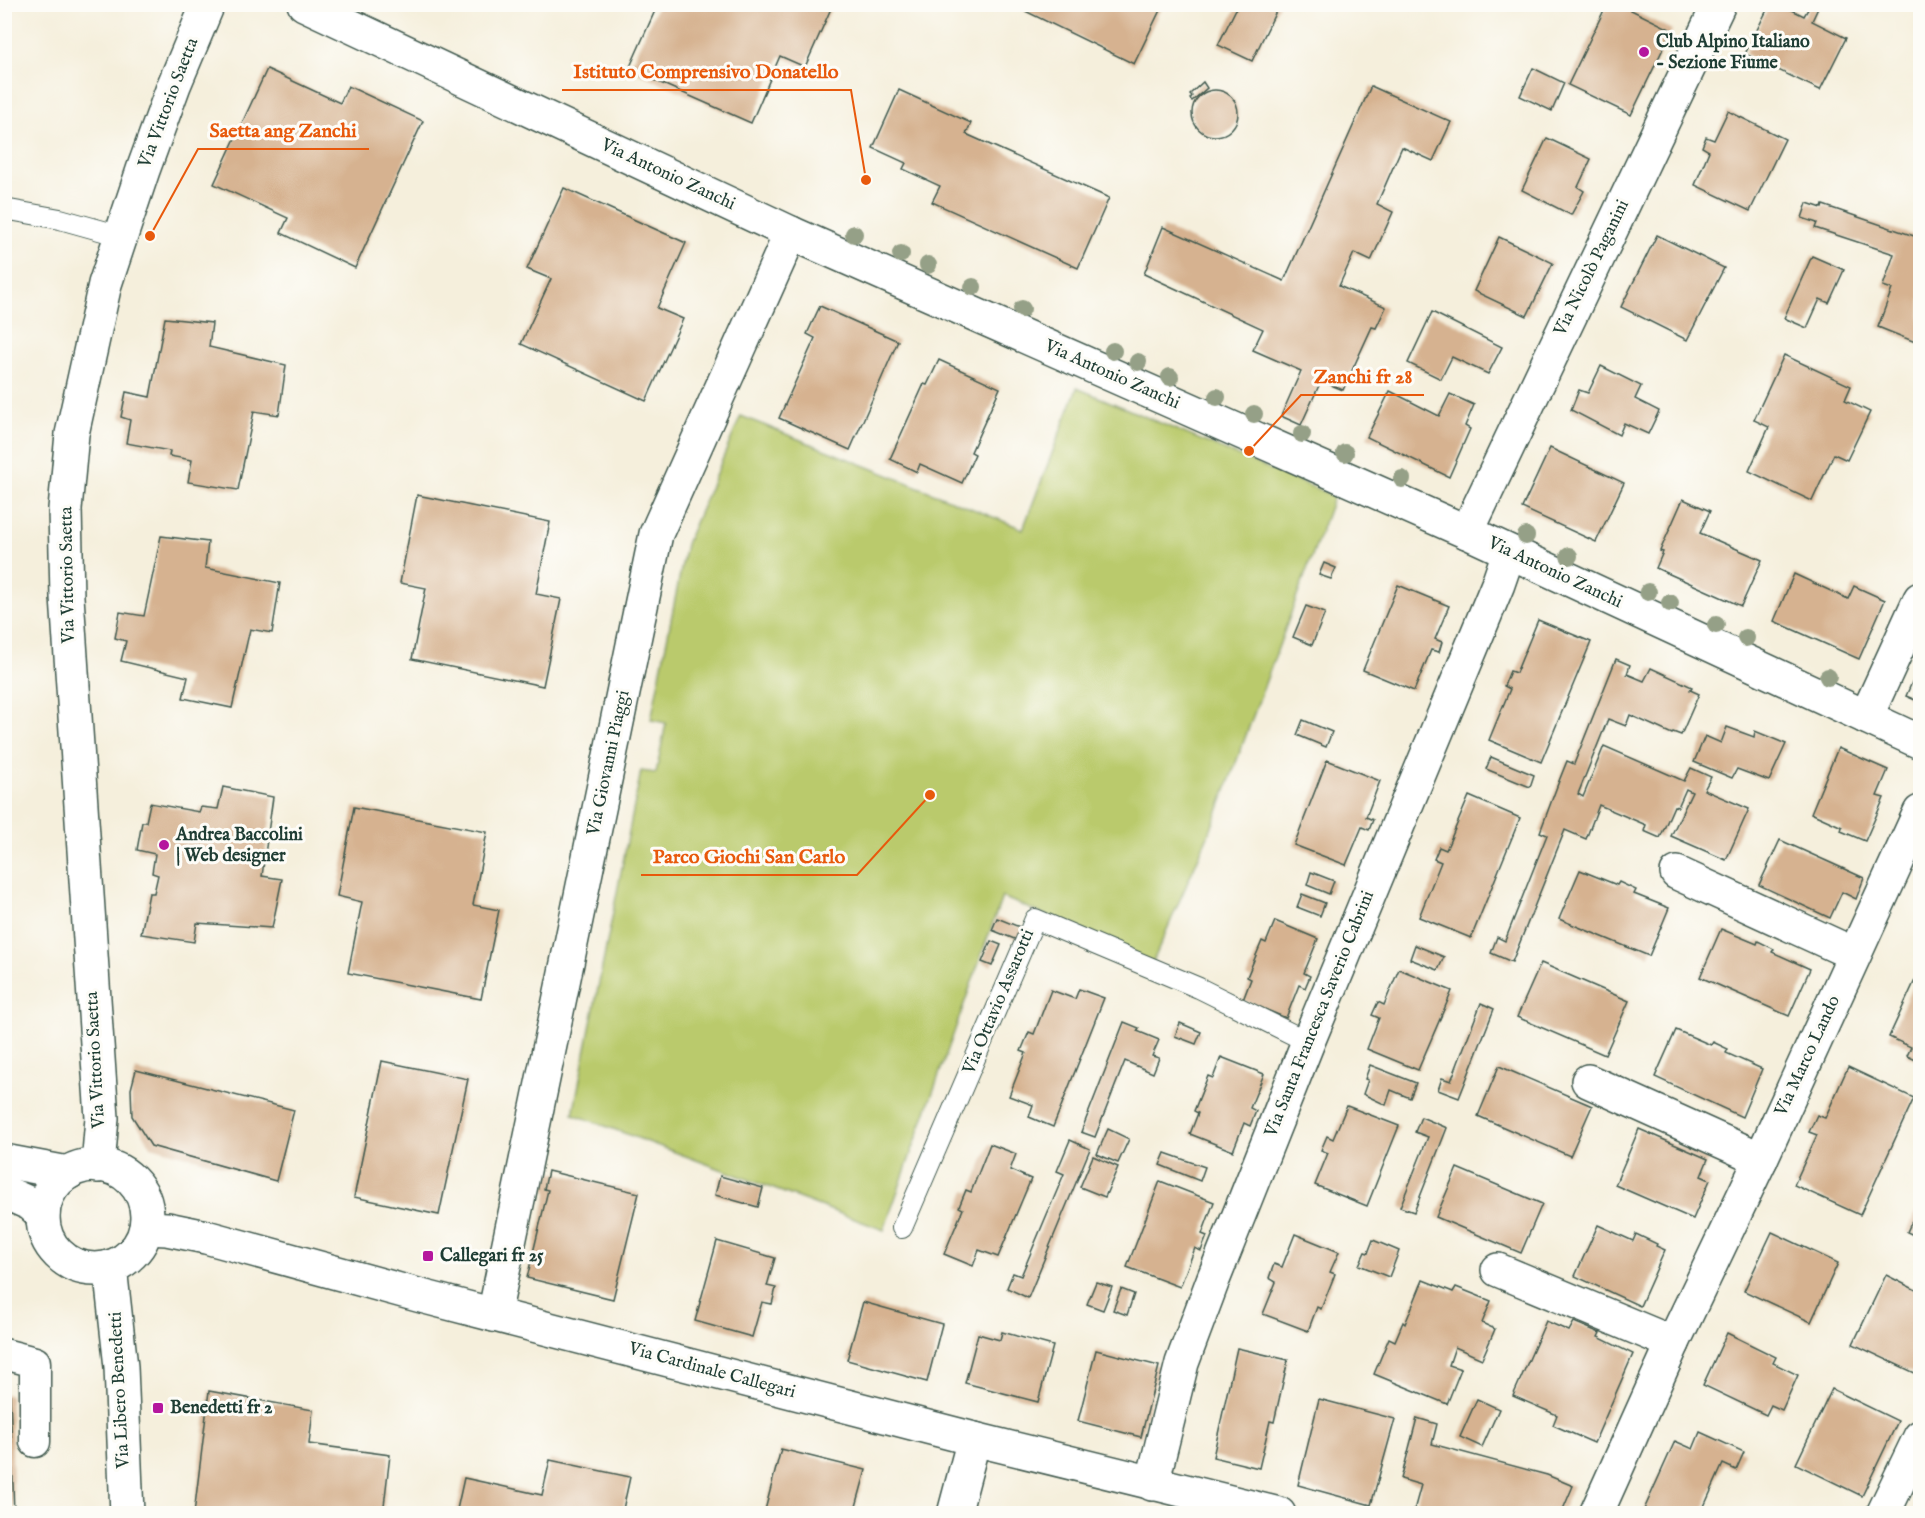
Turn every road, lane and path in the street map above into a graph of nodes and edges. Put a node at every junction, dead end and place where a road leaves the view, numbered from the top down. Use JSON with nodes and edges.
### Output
{"nodes":[{"id":1,"x":208,"y":4,"type":"edge"},
{"id":2,"x":304,"y":4,"type":"edge"},
{"id":3,"x":1719,"y":4,"type":"edge"},
{"id":4,"x":4,"y":209,"type":"edge"},
{"id":5,"x":791,"y":233,"type":"junction"},
{"id":6,"x":121,"y":236,"type":"junction"},
{"id":7,"x":1467,"y":532,"type":"junction"},
{"id":8,"x":1509,"y":552,"type":"junction"},
{"id":9,"x":1920,"y":599,"type":"edge"},
{"id":10,"x":1866,"y":717,"type":"junction"},
{"id":11,"x":1920,"y":742,"type":"edge"},
{"id":12,"x":1920,"y":812,"type":"edge"},
{"id":13,"x":1677,"y":873,"type":"dead end"},
{"id":14,"x":1854,"y":954,"type":"junction"},
{"id":15,"x":1308,"y":1042,"type":"junction"},
{"id":16,"x":1588,"y":1081,"type":"dead end"},
{"id":17,"x":1761,"y":1158,"type":"junction"},
{"id":18,"x":4,"y":1161,"type":"edge"},
{"id":19,"x":83,"y":1169,"type":"junction"},
{"id":20,"x":4,"y":1192,"type":"edge"},
{"id":21,"x":43,"y":1215,"type":"junction"},
{"id":22,"x":146,"y":1228,"type":"junction"},
{"id":23,"x":902,"y":1228,"type":"dead end"},
{"id":24,"x":110,"y":1267,"type":"junction"},
{"id":25,"x":1498,"y":1270,"type":"dead end"},
{"id":26,"x":494,"y":1315,"type":"junction"},
{"id":27,"x":1673,"y":1343,"type":"junction"},
{"id":28,"x":4,"y":1354,"type":"edge"},
{"id":29,"x":1920,"y":1437,"type":"edge"},
{"id":30,"x":974,"y":1440,"type":"junction"},
{"id":31,"x":35,"y":1442,"type":"dead end"},
{"id":32,"x":1152,"y":1484,"type":"junction"},
{"id":33,"x":1235,"y":1509,"type":"edge"},
{"id":34,"x":127,"y":1514,"type":"edge"},
{"id":35,"x":954,"y":1514,"type":"edge"},
{"id":36,"x":1279,"y":1514,"type":"edge"},
{"id":37,"x":1596,"y":1514,"type":"edge"},
{"id":38,"x":1883,"y":1514,"type":"edge"}],
"edges":[{"from":1,"to":6,"type":"street","name":"Via Vittorio Saetta"},
{"from":2,"to":5,"type":"street","name":"Via Antonio Zanchi"},
{"from":3,"to":7,"type":"street","name":"Via Nicolò Paganini"},
{"from":4,"to":6,"type":"lane"},
{"from":5,"to":7,"type":"street","name":"Via Antonio Zanchi"},
{"from":5,"to":26,"type":"street","name":"Via Giovanni Piaggi"},
{"from":6,"to":19,"type":"street","name":"Via Vittorio Saetta"},
{"from":7,"to":8,"type":"street","name":"Via Antonio Zanchi"},
{"from":8,"to":10,"type":"street","name":"Via Antonio Zanchi"},
{"from":8,"to":15,"type":"street","name":"Via Santa Francesca Saverio Cabrini"},
{"from":9,"to":10,"type":"street"},
{"from":10,"to":11,"type":"street","name":"Via Antonio Zanchi"},
{"from":12,"to":14,"type":"street","name":"Via Marco Lando"},
{"from":13,"to":14,"type":"street"},
{"from":14,"to":17,"type":"street","name":"Via Marco Lando"},
{"from":15,"to":23,"type":"lane","name":"Via Ottavio Assarotti"},
{"from":15,"to":32,"type":"street","name":"Via Santa Francesca Saverio Cabrini"},
{"from":16,"to":17,"type":"street"},
{"from":17,"to":27,"type":"street","name":"Via Marco Lando"},
{"from":18,"to":19,"type":"street"},
{"from":19,"to":21,"type":"street"},
{"from":19,"to":22,"type":"street"},
{"from":20,"to":21,"type":"street"},
{"from":21,"to":24,"type":"street"},
{"from":22,"to":24,"type":"street"},
{"from":22,"to":26,"type":"street","name":"Via Cardinale Callegari"},
{"from":24,"to":34,"type":"street","name":"Via Libero Benedetti"},
{"from":25,"to":27,"type":"street"},
{"from":26,"to":30,"type":"street","name":"Via Cardinale Callegari"},
{"from":27,"to":37,"type":"street","name":"Via Marco Lando"},
{"from":28,"to":31,"type":"street"},
{"from":29,"to":38,"type":"street"},
{"from":30,"to":32,"type":"street","name":"Via Cardinale Callegari"},
{"from":30,"to":35,"type":"street"},
{"from":32,"to":33,"type":"street","name":"Via Cardinale Callegari"},
{"from":33,"to":36,"type":"street","name":"Via Cardinale Callegari"}]}
